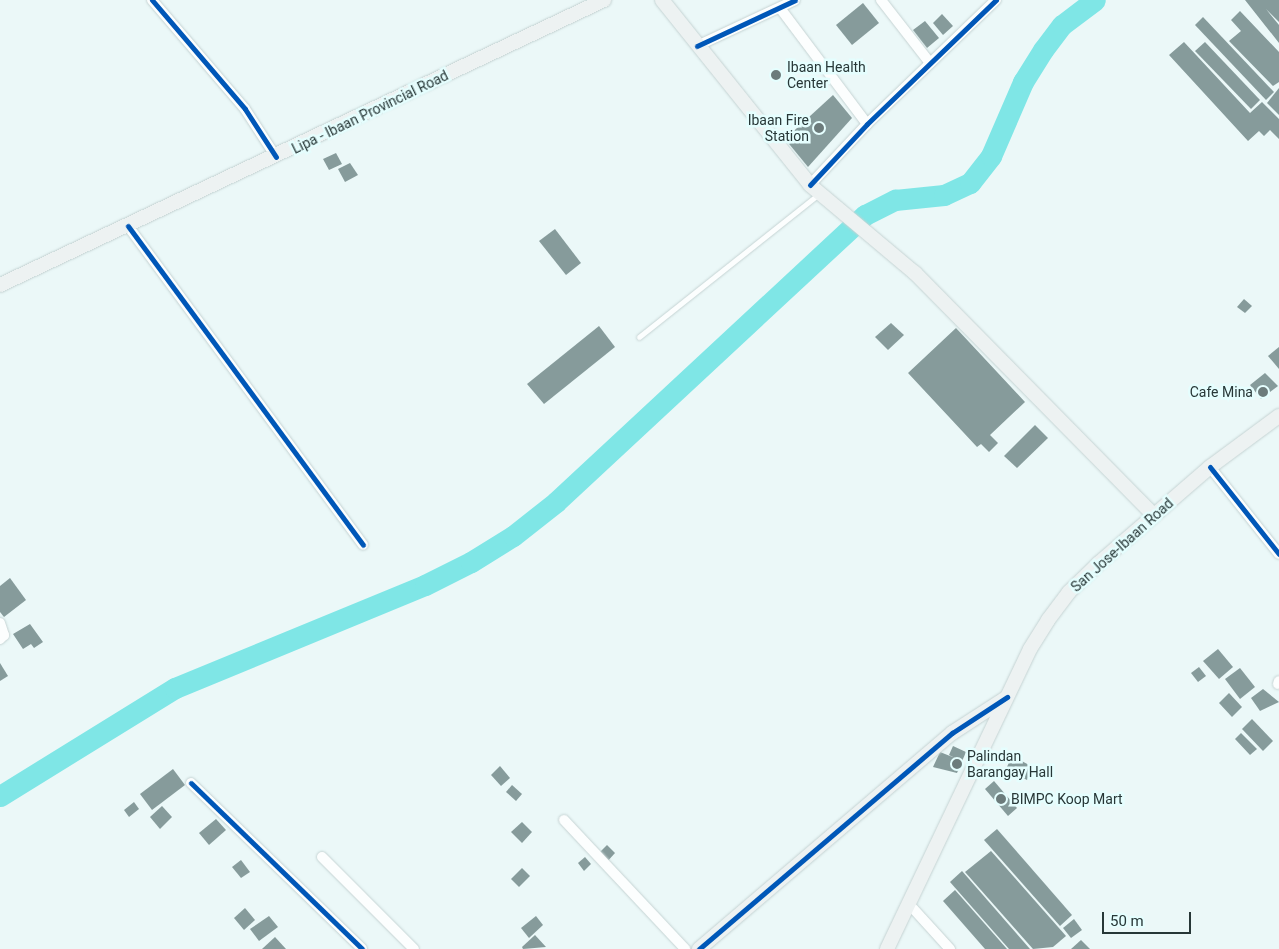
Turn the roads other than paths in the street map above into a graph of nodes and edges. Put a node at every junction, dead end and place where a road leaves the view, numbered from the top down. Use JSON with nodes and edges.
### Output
{"nodes":[{"id":1,"x":152,"y":0,"type":"edge"},
{"id":2,"x":604,"y":0,"type":"edge"},
{"id":3,"x":662,"y":0,"type":"edge"},
{"id":4,"x":795,"y":0,"type":"edge"},
{"id":5,"x":881,"y":0,"type":"edge"},
{"id":6,"x":996,"y":0,"type":"edge"},
{"id":7,"x":780,"y":8,"type":"junction"},
{"id":8,"x":697,"y":46,"type":"junction"},
{"id":9,"x":930,"y":63,"type":"junction"},
{"id":10,"x":866,"y":124,"type":"junction"},
{"id":11,"x":276,"y":157,"type":"junction"},
{"id":12,"x":815,"y":189,"type":"junction"},
{"id":13,"x":128,"y":226,"type":"junction"},
{"id":14,"x":0,"y":285,"type":"edge"},
{"id":15,"x":639,"y":337,"type":"dead end"},
{"id":16,"x":1279,"y":416,"type":"edge"},
{"id":17,"x":1210,"y":468,"type":"junction"},
{"id":18,"x":1154,"y":515,"type":"junction"},
{"id":19,"x":363,"y":545,"type":"dead end"},
{"id":20,"x":1279,"y":554,"type":"edge"},
{"id":21,"x":0,"y":623,"type":"edge"},
{"id":22,"x":0,"y":638,"type":"edge"},
{"id":23,"x":1007,"y":697,"type":"junction"},
{"id":24,"x":191,"y":783,"type":"dead end"},
{"id":25,"x":564,"y":820,"type":"dead end"},
{"id":26,"x":322,"y":857,"type":"dead end"},
{"id":27,"x":909,"y":904,"type":"junction"},
{"id":28,"x":362,"y":949,"type":"edge"},
{"id":29,"x":414,"y":949,"type":"edge"},
{"id":30,"x":686,"y":949,"type":"edge"},
{"id":31,"x":699,"y":949,"type":"edge"},
{"id":32,"x":886,"y":949,"type":"edge"},
{"id":33,"x":950,"y":949,"type":"edge"}],
"edges":[{"from":1,"to":11,"type":"street"},
{"from":2,"to":11,"type":"main road","name":"Lipa - Ibaan Provincial Road"},
{"from":3,"to":8,"type":"main road"},
{"from":4,"to":7,"type":"street"},
{"from":5,"to":9,"type":"street"},
{"from":6,"to":9,"type":"street"},
{"from":7,"to":8,"type":"street"},
{"from":7,"to":10,"type":"street"},
{"from":8,"to":12,"type":"main road"},
{"from":9,"to":10,"type":"street"},
{"from":10,"to":12,"type":"street"},
{"from":11,"to":13,"type":"main road","name":"Lipa - Ibaan Provincial Road"},
{"from":12,"to":15,"type":"lane"},
{"from":12,"to":18,"type":"main road"},
{"from":13,"to":14,"type":"main road","name":"Lipa - Ibaan Provincial Road"},
{"from":13,"to":19,"type":"street"},
{"from":16,"to":17,"type":"main road","name":"San Jose-Ibaan Road"},
{"from":17,"to":18,"type":"main road","name":"San Jose-Ibaan Road"},
{"from":17,"to":20,"type":"street"},
{"from":18,"to":23,"type":"main road","name":"San Jose-Ibaan Road"},
{"from":21,"to":22,"type":"street"},
{"from":23,"to":27,"type":"main road","name":"San Jose-Ibaan Road"},
{"from":23,"to":31,"type":"main road"},
{"from":24,"to":28,"type":"street"},
{"from":25,"to":30,"type":"street"},
{"from":26,"to":29,"type":"street"},
{"from":27,"to":32,"type":"main road","name":"San Jose-Ibaan Road"},
{"from":27,"to":33,"type":"street"}]}
